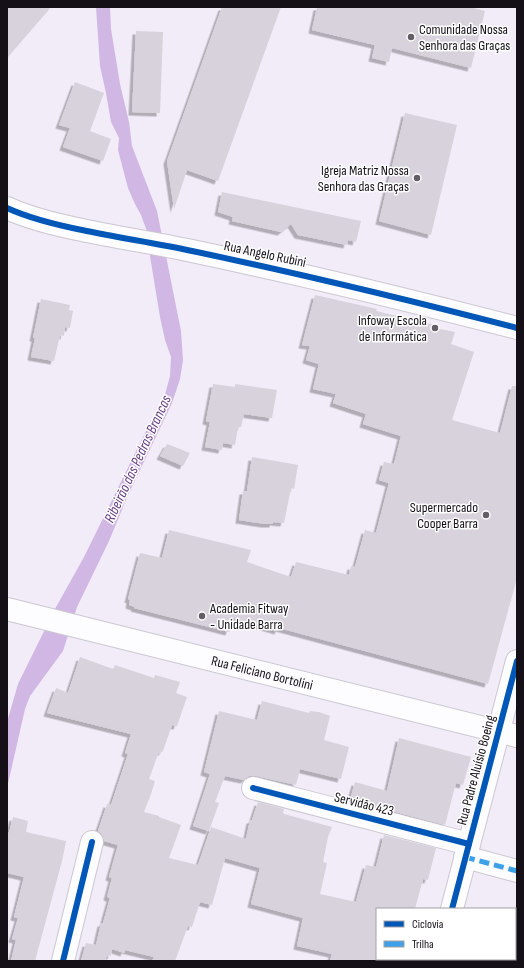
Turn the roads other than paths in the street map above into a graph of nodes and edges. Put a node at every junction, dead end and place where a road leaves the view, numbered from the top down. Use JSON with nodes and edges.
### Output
{"nodes":[{"id":1,"x":7,"y":208,"type":"edge"},
{"id":2,"x":517,"y":328,"type":"edge"},
{"id":3,"x":7,"y":609,"type":"edge"},
{"id":4,"x":517,"y":661,"type":"edge"},
{"id":5,"x":508,"y":734,"type":"edge"},
{"id":6,"x":253,"y":788,"type":"dead end"},
{"id":7,"x":92,"y":842,"type":"dead end"},
{"id":8,"x":467,"y":851,"type":"junction"},
{"id":9,"x":517,"y":871,"type":"edge"},
{"id":10,"x":452,"y":908,"type":"edge"},
{"id":11,"x":63,"y":961,"type":"edge"}],
"edges":[{"from":1,"to":2,"type":"main road","name":"Rua Angelo Rubini"},
{"from":3,"to":5,"type":"main road","name":"Rua Feliciano Bortolini"},
{"from":4,"to":5,"type":"main road","name":"Rua Padre Aluísio Boeing"},
{"from":5,"to":8,"type":"main road","name":"Rua Padre Aluísio Boeing"},
{"from":6,"to":8,"type":"main road","name":"Servidão 423"},
{"from":7,"to":11,"type":"main road"},
{"from":8,"to":9,"type":"main road","name":"Servidão 423"},
{"from":8,"to":10,"type":"main road","name":"Rua Padre Aluísio Boeing"}]}
